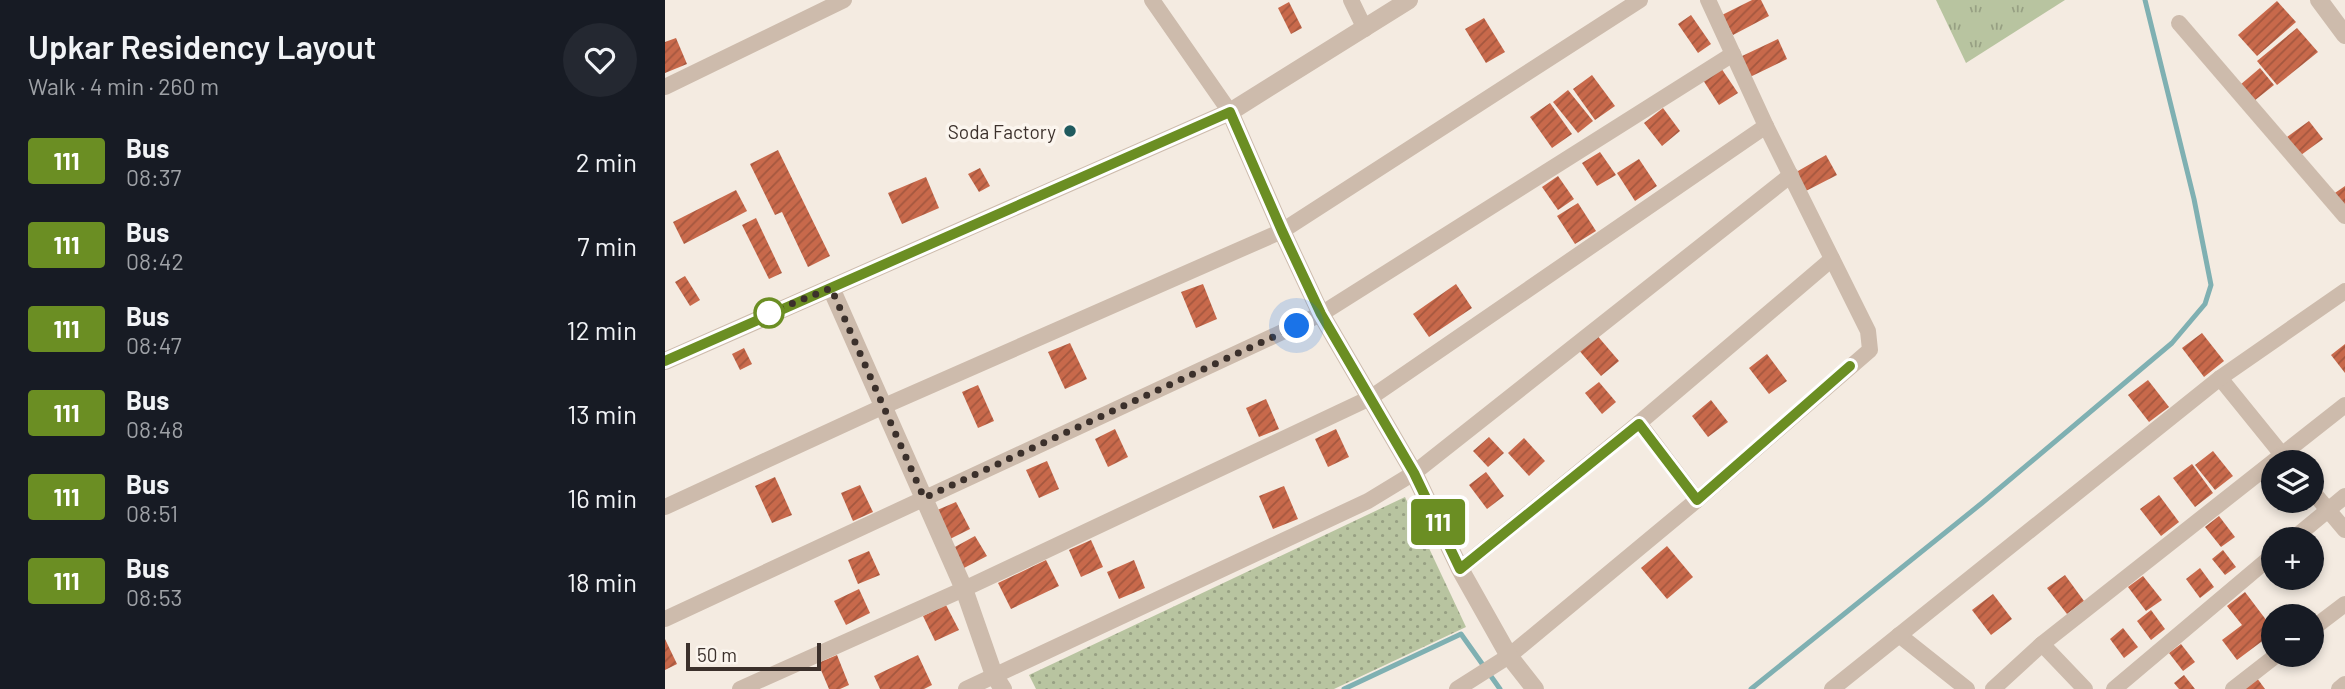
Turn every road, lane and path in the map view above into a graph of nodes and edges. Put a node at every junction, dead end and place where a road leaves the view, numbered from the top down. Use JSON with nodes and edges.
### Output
{"nodes":[{"id":1,"x":844,"y":0,"type":"edge"},
{"id":2,"x":1152,"y":0,"type":"edge"},
{"id":3,"x":1351,"y":0,"type":"edge"},
{"id":4,"x":1409,"y":0,"type":"edge"},
{"id":5,"x":1640,"y":0,"type":"edge"},
{"id":6,"x":1708,"y":0,"type":"edge"},
{"id":7,"x":2319,"y":0,"type":"edge"},
{"id":8,"x":2179,"y":23,"type":"dead end"},
{"id":9,"x":1365,"y":29,"type":"junction"},
{"id":10,"x":2345,"y":35,"type":"edge"},
{"id":11,"x":1733,"y":54,"type":"junction"},
{"id":12,"x":665,"y":87,"type":"edge"},
{"id":13,"x":1230,"y":112,"type":"junction"},
{"id":14,"x":1766,"y":126,"type":"junction"},
{"id":15,"x":1791,"y":175,"type":"junction"},
{"id":16,"x":2345,"y":216,"type":"edge"},
{"id":17,"x":1282,"y":231,"type":"junction"},
{"id":18,"x":1832,"y":259,"type":"junction"},
{"id":19,"x":831,"y":288,"type":"junction"},
{"id":20,"x":2345,"y":291,"type":"edge"},
{"id":21,"x":1321,"y":314,"type":"junction"},
{"id":22,"x":665,"y":361,"type":"edge"},
{"id":23,"x":2220,"y":378,"type":"junction"},
{"id":24,"x":1370,"y":398,"type":"junction"},
{"id":25,"x":2345,"y":405,"type":"edge"},
{"id":26,"x":882,"y":407,"type":"junction"},
{"id":27,"x":1639,"y":424,"type":"junction"},
{"id":28,"x":2278,"y":450,"type":"edge"},
{"id":29,"x":2294,"y":450,"type":"edge"},
{"id":30,"x":1414,"y":473,"type":"junction"},
{"id":31,"x":2261,"y":476,"type":"edge"},
{"id":32,"x":2345,"y":496,"type":"edge"},
{"id":33,"x":924,"y":498,"type":"junction"},
{"id":34,"x":1697,"y":500,"type":"junction"},
{"id":35,"x":2324,"y":505,"type":"edge"},
{"id":36,"x":665,"y":507,"type":"edge"},
{"id":37,"x":2328,"y":510,"type":"junction"},
{"id":38,"x":2307,"y":527,"type":"edge"},
{"id":39,"x":2345,"y":530,"type":"edge"},
{"id":40,"x":2261,"y":565,"type":"edge"},
{"id":41,"x":1460,"y":569,"type":"junction"},
{"id":42,"x":964,"y":589,"type":"junction"},
{"id":43,"x":2345,"y":604,"type":"edge"},
{"id":44,"x":665,"y":620,"type":"edge"},
{"id":45,"x":2324,"y":620,"type":"edge"},
{"id":46,"x":1899,"y":635,"type":"junction"},
{"id":47,"x":2042,"y":644,"type":"junction"},
{"id":48,"x":1509,"y":656,"type":"junction"},
{"id":49,"x":2261,"y":667,"type":"edge"},
{"id":50,"x":998,"y":682,"type":"edge"},
{"id":51,"x":2345,"y":684,"type":"edge"},
{"id":52,"x":740,"y":689,"type":"edge"},
{"id":53,"x":967,"y":689,"type":"edge"},
{"id":54,"x":1457,"y":689,"type":"edge"},
{"id":55,"x":1535,"y":689,"type":"edge"},
{"id":56,"x":1832,"y":689,"type":"edge"},
{"id":57,"x":1967,"y":689,"type":"edge"},
{"id":58,"x":1993,"y":689,"type":"edge"},
{"id":59,"x":2085,"y":689,"type":"edge"},
{"id":60,"x":2114,"y":689,"type":"edge"},
{"id":61,"x":2233,"y":689,"type":"edge"},
{"id":62,"x":2339,"y":689,"type":"edge"}],
"edges":[{"from":1,"to":12,"type":"street"},
{"from":2,"to":13,"type":"street"},
{"from":3,"to":9,"type":"street"},
{"from":4,"to":9,"type":"street"},
{"from":5,"to":17,"type":"street"},
{"from":6,"to":11,"type":"street"},
{"from":7,"to":10,"type":"street"},
{"from":8,"to":16,"type":"street"},
{"from":9,"to":13,"type":"street"},
{"from":11,"to":14,"type":"street"},
{"from":11,"to":21,"type":"street"},
{"from":13,"to":17,"type":"street"},
{"from":13,"to":19,"type":"street"},
{"from":14,"to":15,"type":"street"},
{"from":14,"to":24,"type":"street"},
{"from":15,"to":18,"type":"street"},
{"from":15,"to":30,"type":"street"},
{"from":17,"to":21,"type":"street"},
{"from":17,"to":26,"type":"street"},
{"from":18,"to":27,"type":"street"},
{"from":18,"to":34,"type":"street"},
{"from":19,"to":22,"type":"street"},
{"from":19,"to":26,"type":"street"},
{"from":20,"to":23,"type":"street"},
{"from":21,"to":24,"type":"street"},
{"from":21,"to":33,"type":"street"},
{"from":23,"to":28,"type":"street"},
{"from":23,"to":46,"type":"street"},
{"from":24,"to":30,"type":"street"},
{"from":24,"to":42,"type":"street"},
{"from":25,"to":29,"type":"street"},
{"from":26,"to":33,"type":"street"},
{"from":26,"to":36,"type":"street"},
{"from":27,"to":34,"type":"street"},
{"from":27,"to":41,"type":"street"},
{"from":30,"to":41,"type":"street"},
{"from":30,"to":50,"type":"street"},
{"from":31,"to":47,"type":"street"},
{"from":32,"to":37,"type":"street"},
{"from":33,"to":42,"type":"street"},
{"from":33,"to":44,"type":"street"},
{"from":34,"to":48,"type":"street"},
{"from":35,"to":37,"type":"street"},
{"from":37,"to":38,"type":"street"},
{"from":37,"to":39,"type":"street"},
{"from":40,"to":60,"type":"street"},
{"from":41,"to":48,"type":"street"},
{"from":42,"to":50,"type":"street"},
{"from":42,"to":52,"type":"street"},
{"from":43,"to":45,"type":"street"},
{"from":46,"to":56,"type":"street"},
{"from":46,"to":57,"type":"street"},
{"from":47,"to":58,"type":"street"},
{"from":47,"to":59,"type":"street"},
{"from":48,"to":54,"type":"street"},
{"from":48,"to":55,"type":"street"},
{"from":49,"to":61,"type":"street"},
{"from":50,"to":53,"type":"street"},
{"from":51,"to":62,"type":"street"}]}
